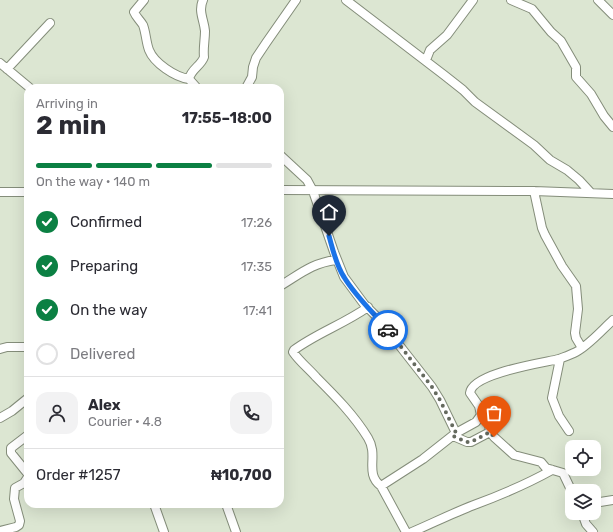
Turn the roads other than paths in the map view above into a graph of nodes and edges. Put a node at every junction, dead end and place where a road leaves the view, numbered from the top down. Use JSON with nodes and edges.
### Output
{"nodes":[{"id":1,"x":144,"y":0,"type":"edge"},
{"id":2,"x":203,"y":0,"type":"edge"},
{"id":3,"x":296,"y":0,"type":"edge"},
{"id":4,"x":346,"y":0,"type":"edge"},
{"id":5,"x":473,"y":0,"type":"edge"},
{"id":6,"x":512,"y":0,"type":"edge"},
{"id":7,"x":598,"y":0,"type":"edge"},
{"id":8,"x":613,"y":15,"type":"edge"},
{"id":9,"x":50,"y":23,"type":"dead end"},
{"id":10,"x":426,"y":60,"type":"junction"},
{"id":11,"x":0,"y":63,"type":"edge"},
{"id":12,"x":7,"y":69,"type":"junction"},
{"id":13,"x":189,"y":79,"type":"junction"},
{"id":14,"x":25,"y":84,"type":"edge"},
{"id":15,"x":193,"y":84,"type":"edge"},
{"id":16,"x":248,"y":84,"type":"edge"},
{"id":17,"x":613,"y":127,"type":"edge"},
{"id":18,"x":284,"y":159,"type":"edge"},
{"id":19,"x":284,"y":190,"type":"edge"},
{"id":20,"x":312,"y":190,"type":"junction"},
{"id":21,"x":534,"y":191,"type":"junction"},
{"id":22,"x":0,"y":192,"type":"edge"},
{"id":23,"x":24,"y":192,"type":"edge"},
{"id":24,"x":591,"y":193,"type":"junction"},
{"id":25,"x":613,"y":194,"type":"edge"},
{"id":26,"x":336,"y":260,"type":"junction"},
{"id":27,"x":284,"y":283,"type":"edge"},
{"id":28,"x":368,"y":307,"type":"junction"},
{"id":29,"x":611,"y":325,"type":"edge"},
{"id":30,"x":24,"y":347,"type":"edge"},
{"id":31,"x":582,"y":348,"type":"junction"},
{"id":32,"x":0,"y":349,"type":"edge"},
{"id":33,"x":560,"y":359,"type":"junction"},
{"id":34,"x":24,"y":401,"type":"edge"},
{"id":35,"x":0,"y":418,"type":"edge"},
{"id":36,"x":482,"y":418,"type":"junction"},
{"id":37,"x":569,"y":431,"type":"dead end"},
{"id":38,"x":490,"y":432,"type":"junction"},
{"id":39,"x":455,"y":434,"type":"junction"},
{"id":40,"x":24,"y":438,"type":"edge"},
{"id":41,"x":24,"y":469,"type":"edge"},
{"id":42,"x":552,"y":470,"type":"junction"},
{"id":43,"x":24,"y":483,"type":"edge"},
{"id":44,"x":568,"y":484,"type":"edge"},
{"id":45,"x":381,"y":486,"type":"junction"},
{"id":46,"x":613,"y":500,"type":"edge"},
{"id":47,"x":601,"y":502,"type":"edge"},
{"id":48,"x":155,"y":508,"type":"edge"},
{"id":49,"x":227,"y":508,"type":"edge"},
{"id":50,"x":585,"y":520,"type":"edge"},
{"id":51,"x":4,"y":531,"type":"edge"},
{"id":52,"x":164,"y":532,"type":"edge"},
{"id":53,"x":236,"y":532,"type":"edge"},
{"id":54,"x":406,"y":532,"type":"edge"},
{"id":55,"x":412,"y":532,"type":"edge"},
{"id":56,"x":593,"y":532,"type":"edge"}],
"edges":[{"from":1,"to":13,"type":"street"},
{"from":2,"to":13,"type":"street"},
{"from":3,"to":16,"type":"street"},
{"from":4,"to":10,"type":"street"},
{"from":5,"to":10,"type":"street"},
{"from":6,"to":17,"type":"street"},
{"from":7,"to":8,"type":"street"},
{"from":9,"to":12,"type":"street"},
{"from":10,"to":24,"type":"street"},
{"from":11,"to":12,"type":"street"},
{"from":12,"to":14,"type":"street"},
{"from":13,"to":15,"type":"street"},
{"from":18,"to":20,"type":"street"},
{"from":19,"to":20,"type":"street"},
{"from":20,"to":21,"type":"street"},
{"from":20,"to":26,"type":"street"},
{"from":21,"to":24,"type":"street"},
{"from":21,"to":31,"type":"street"},
{"from":22,"to":23,"type":"street"},
{"from":24,"to":25,"type":"street"},
{"from":26,"to":27,"type":"street"},
{"from":26,"to":28,"type":"street"},
{"from":28,"to":39,"type":"street"},
{"from":28,"to":45,"type":"street"},
{"from":29,"to":31,"type":"street"},
{"from":30,"to":32,"type":"street"},
{"from":31,"to":33,"type":"street"},
{"from":33,"to":36,"type":"street"},
{"from":33,"to":37,"type":"street"},
{"from":34,"to":35,"type":"street"},
{"from":36,"to":38,"type":"street"},
{"from":36,"to":39,"type":"street"},
{"from":38,"to":39,"type":"street"},
{"from":38,"to":42,"type":"street"},
{"from":39,"to":45,"type":"street"},
{"from":40,"to":41,"type":"street"},
{"from":42,"to":44,"type":"street"},
{"from":42,"to":55,"type":"street"},
{"from":43,"to":51,"type":"street"},
{"from":45,"to":54,"type":"street"},
{"from":46,"to":47,"type":"street"},
{"from":48,"to":52,"type":"street"},
{"from":49,"to":53,"type":"street"},
{"from":50,"to":56,"type":"street"}]}
